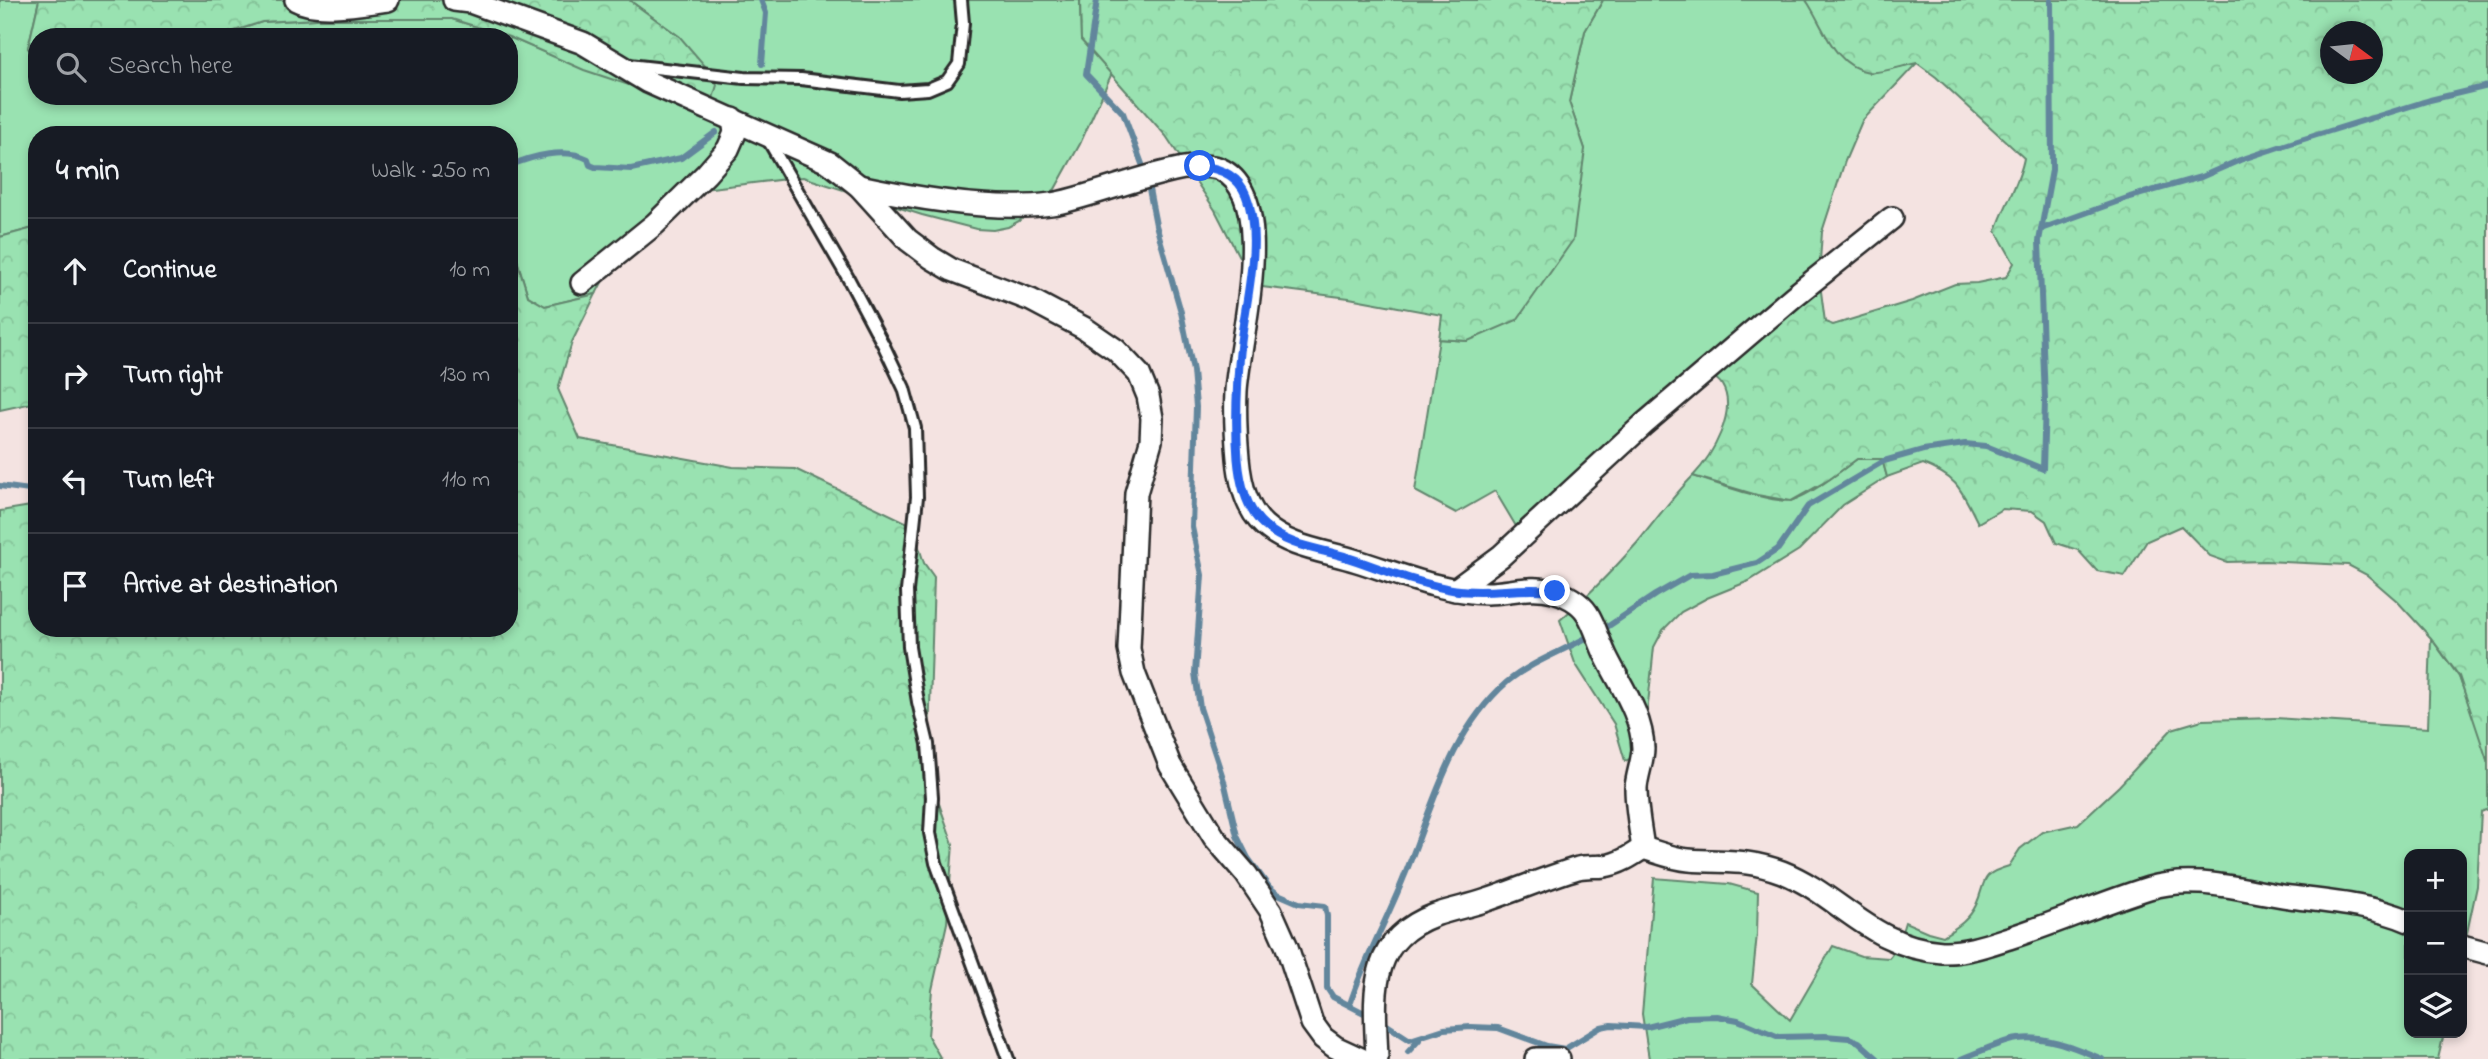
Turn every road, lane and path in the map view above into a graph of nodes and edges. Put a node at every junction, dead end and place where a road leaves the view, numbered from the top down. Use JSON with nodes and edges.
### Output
{"nodes":[{"id":1,"x":296,"y":0,"type":"edge"},
{"id":2,"x":388,"y":0,"type":"edge"},
{"id":3,"x":454,"y":0,"type":"edge"},
{"id":4,"x":961,"y":0,"type":"edge"},
{"id":5,"x":620,"y":64,"type":"junction"},
{"id":6,"x":733,"y":119,"type":"junction"},
{"id":7,"x":764,"y":133,"type":"junction"},
{"id":8,"x":859,"y":186,"type":"junction"},
{"id":9,"x":1892,"y":218,"type":"dead end"},
{"id":10,"x":582,"y":284,"type":"dead end"},
{"id":11,"x":1454,"y":590,"type":"junction"},
{"id":12,"x":1643,"y":848,"type":"junction"},
{"id":13,"x":2404,"y":919,"type":"edge"},
{"id":14,"x":2467,"y":947,"type":"edge"},
{"id":15,"x":2488,"y":953,"type":"edge"},
{"id":16,"x":1008,"y":1059,"type":"edge"},
{"id":17,"x":1361,"y":1059,"type":"edge"},
{"id":18,"x":1377,"y":1059,"type":"edge"},
{"id":19,"x":1536,"y":1059,"type":"edge"},
{"id":20,"x":1559,"y":1059,"type":"edge"}],
"edges":[{"from":1,"to":2,"type":"street"},
{"from":3,"to":5,"type":"street"},
{"from":4,"to":5,"type":"lane"},
{"from":5,"to":6,"type":"street"},
{"from":6,"to":7,"type":"street"},
{"from":6,"to":10,"type":"street"},
{"from":7,"to":8,"type":"street"},
{"from":7,"to":16,"type":"lane"},
{"from":8,"to":11,"type":"street"},
{"from":8,"to":17,"type":"street"},
{"from":9,"to":11,"type":"street"},
{"from":11,"to":12,"type":"street"},
{"from":12,"to":13,"type":"street"},
{"from":12,"to":18,"type":"street"},
{"from":14,"to":15,"type":"street"},
{"from":19,"to":20,"type":"street"}]}
